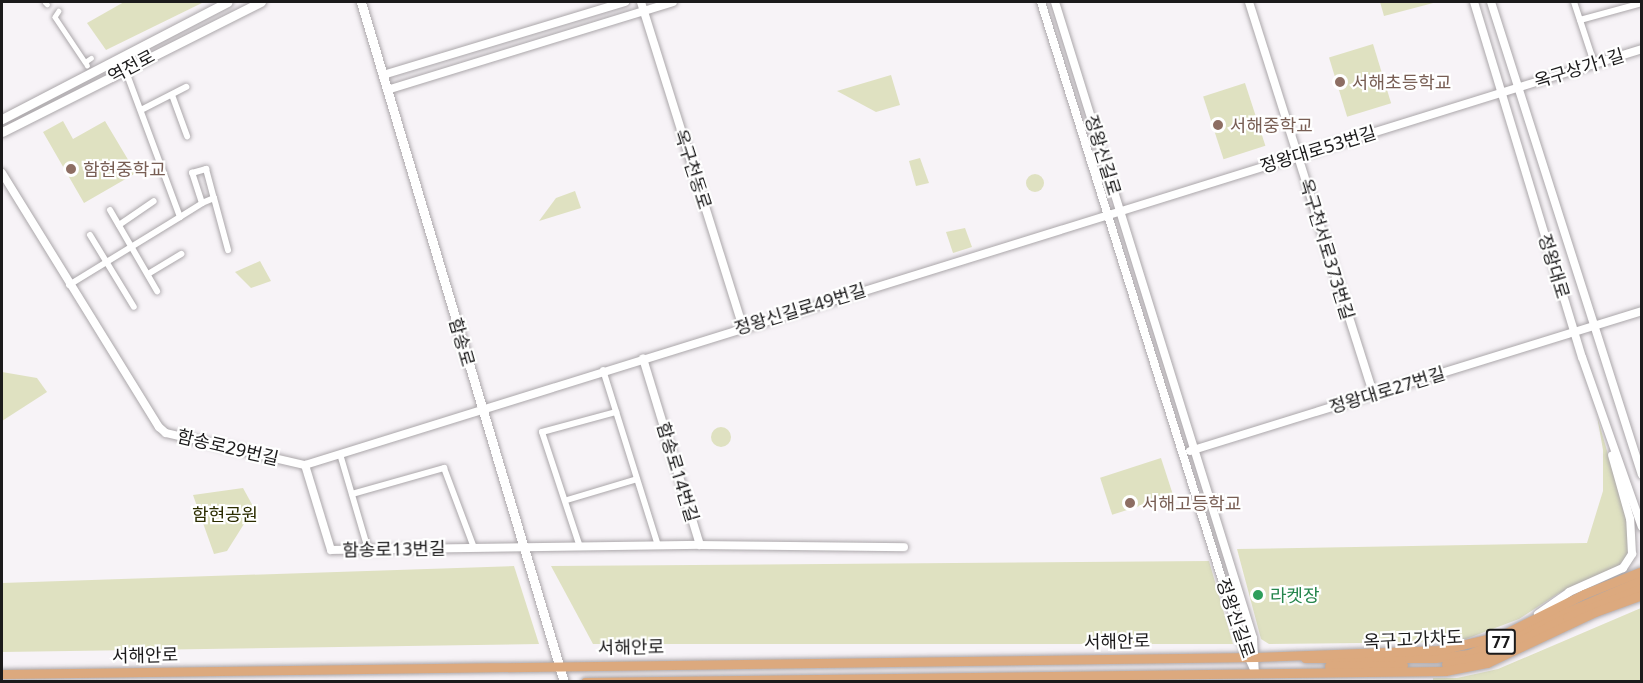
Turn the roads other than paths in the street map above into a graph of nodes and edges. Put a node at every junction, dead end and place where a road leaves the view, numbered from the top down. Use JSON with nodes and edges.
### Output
{"nodes":[{"id":1,"x":228,"y":2,"type":"edge"},
{"id":2,"x":261,"y":2,"type":"edge"},
{"id":3,"x":361,"y":2,"type":"edge"},
{"id":4,"x":625,"y":2,"type":"edge"},
{"id":5,"x":641,"y":2,"type":"edge"},
{"id":6,"x":674,"y":2,"type":"edge"},
{"id":7,"x":1041,"y":2,"type":"edge"},
{"id":8,"x":1055,"y":2,"type":"edge"},
{"id":9,"x":1249,"y":2,"type":"edge"},
{"id":10,"x":1474,"y":2,"type":"edge"},
{"id":11,"x":1491,"y":2,"type":"edge"},
{"id":12,"x":1574,"y":2,"type":"edge"},
{"id":13,"x":1641,"y":3,"type":"edge"},
{"id":14,"x":59,"y":11,"type":"dead end"},
{"id":15,"x":644,"y":11,"type":"junction"},
{"id":16,"x":1580,"y":20,"type":"junction"},
{"id":17,"x":1641,"y":49,"type":"edge"},
{"id":18,"x":91,"y":58,"type":"dead end"},
{"id":19,"x":1594,"y":63,"type":"junction"},
{"id":20,"x":125,"y":69,"type":"junction"},
{"id":21,"x":383,"y":75,"type":"junction"},
{"id":22,"x":186,"y":87,"type":"dead end"},
{"id":23,"x":1517,"y":87,"type":"junction"},
{"id":24,"x":387,"y":90,"type":"junction"},
{"id":25,"x":1502,"y":92,"type":"junction"},
{"id":26,"x":172,"y":95,"type":"junction"},
{"id":27,"x":141,"y":110,"type":"junction"},
{"id":28,"x":2,"y":119,"type":"edge"},
{"id":29,"x":2,"y":132,"type":"edge"},
{"id":30,"x":187,"y":136,"type":"dead end"},
{"id":31,"x":1298,"y":155,"type":"junction"},
{"id":32,"x":2,"y":173,"type":"edge"},
{"id":33,"x":214,"y":198,"type":"junction"},
{"id":34,"x":154,"y":201,"type":"dead end"},
{"id":35,"x":202,"y":203,"type":"junction"},
{"id":36,"x":110,"y":210,"type":"dead end"},
{"id":37,"x":1120,"y":212,"type":"junction"},
{"id":38,"x":1108,"y":214,"type":"junction"},
{"id":39,"x":180,"y":217,"type":"junction"},
{"id":40,"x":119,"y":225,"type":"junction"},
{"id":41,"x":90,"y":235,"type":"dead end"},
{"id":42,"x":132,"y":248,"type":"junction"},
{"id":43,"x":228,"y":250,"type":"dead end"},
{"id":44,"x":181,"y":254,"type":"dead end"},
{"id":45,"x":106,"y":263,"type":"junction"},
{"id":46,"x":148,"y":274,"type":"junction"},
{"id":47,"x":69,"y":285,"type":"junction"},
{"id":48,"x":157,"y":291,"type":"dead end"},
{"id":49,"x":134,"y":307,"type":"dead end"},
{"id":50,"x":1641,"y":310,"type":"edge"},
{"id":51,"x":1592,"y":326,"type":"junction"},
{"id":52,"x":743,"y":327,"type":"junction"},
{"id":53,"x":1574,"y":332,"type":"junction"},
{"id":54,"x":643,"y":358,"type":"junction"},
{"id":55,"x":603,"y":370,"type":"junction"},
{"id":56,"x":1373,"y":394,"type":"junction"},
{"id":57,"x":481,"y":408,"type":"junction"},
{"id":58,"x":616,"y":412,"type":"junction"},
{"id":59,"x":1608,"y":433,"type":"junction"},
{"id":60,"x":1194,"y":450,"type":"junction"},
{"id":61,"x":1182,"y":453,"type":"junction"},
{"id":62,"x":340,"y":454,"type":"junction"},
{"id":63,"x":305,"y":465,"type":"junction"},
{"id":64,"x":1641,"y":474,"type":"edge"},
{"id":65,"x":637,"y":478,"type":"junction"},
{"id":66,"x":352,"y":494,"type":"junction"},
{"id":67,"x":567,"y":500,"type":"junction"},
{"id":68,"x":1641,"y":527,"type":"edge"},
{"id":69,"x":700,"y":545,"type":"junction"},
{"id":70,"x":658,"y":546,"type":"junction"},
{"id":71,"x":525,"y":547,"type":"junction"},
{"id":72,"x":580,"y":547,"type":"junction"},
{"id":73,"x":904,"y":547,"type":"dead end"},
{"id":74,"x":474,"y":548,"type":"junction"},
{"id":75,"x":368,"y":549,"type":"junction"},
{"id":76,"x":1641,"y":571,"type":"edge"},
{"id":77,"x":1641,"y":580,"type":"edge"},
{"id":78,"x":1641,"y":588,"type":"edge"},
{"id":79,"x":1641,"y":595,"type":"edge"},
{"id":80,"x":1533,"y":618,"type":"junction"},
{"id":81,"x":1254,"y":656,"type":"junction"},
{"id":82,"x":1351,"y":662,"type":"junction"},
{"id":83,"x":559,"y":665,"type":"junction"},
{"id":84,"x":1258,"y":671,"type":"junction"},
{"id":85,"x":2,"y":674,"type":"edge"},
{"id":86,"x":564,"y":681,"type":"edge"},
{"id":87,"x":585,"y":681,"type":"edge"},
{"id":88,"x":1258,"y":681,"type":"edge"}],
"edges":[{"from":1,"to":28,"type":"main road","name":"역전로"},
{"from":2,"to":20,"type":"main road","name":"역전로"},
{"from":3,"to":21,"type":"main road","name":"함송로"},
{"from":4,"to":21,"type":"street"},
{"from":5,"to":15,"type":"street","name":"옥구천동로"},
{"from":6,"to":15,"type":"street"},
{"from":7,"to":38,"type":"street","name":"정왕신길로"},
{"from":8,"to":37,"type":"street","name":"정왕신길로"},
{"from":9,"to":31,"type":"street","name":"옥구천서로373번길"},
{"from":10,"to":25,"type":"street","name":"정왕대로"},
{"from":11,"to":23,"type":"street","name":"정왕대로"},
{"from":12,"to":16,"type":"street"},
{"from":13,"to":16,"type":"street"},
{"from":14,"to":18,"type":"street"},
{"from":15,"to":24,"type":"street"},
{"from":15,"to":52,"type":"street","name":"옥구천동로"},
{"from":16,"to":19,"type":"street"},
{"from":17,"to":19,"type":"street","name":"옥구상가1길"},
{"from":19,"to":23,"type":"street","name":"옥구상가1길"},
{"from":20,"to":27,"type":"street"},
{"from":20,"to":29,"type":"main road","name":"역전로"},
{"from":21,"to":24,"type":"main road","name":"함송로"},
{"from":22,"to":26,"type":"street"},
{"from":23,"to":25,"type":"street","name":"정왕대로53번길"},
{"from":23,"to":51,"type":"street","name":"정왕대로"},
{"from":24,"to":57,"type":"main road","name":"함송로"},
{"from":25,"to":31,"type":"street","name":"정왕대로53번길"},
{"from":25,"to":53,"type":"street","name":"정왕대로"},
{"from":26,"to":27,"type":"street"},
{"from":26,"to":30,"type":"street"},
{"from":27,"to":39,"type":"street"},
{"from":31,"to":37,"type":"street","name":"정왕대로53번길"},
{"from":31,"to":56,"type":"street","name":"옥구천서로373번길"},
{"from":32,"to":47,"type":"street","name":"함송로29번길"},
{"from":33,"to":35,"type":"street"},
{"from":33,"to":35,"type":"street"},
{"from":33,"to":43,"type":"street"},
{"from":34,"to":40,"type":"street"},
{"from":35,"to":39,"type":"street"},
{"from":36,"to":40,"type":"street"},
{"from":37,"to":38,"type":"street","name":"정왕신길로49번길"},
{"from":37,"to":60,"type":"street","name":"정왕신길로"},
{"from":38,"to":52,"type":"street","name":"정왕신길로49번길"},
{"from":38,"to":61,"type":"street","name":"정왕신길로"},
{"from":39,"to":42,"type":"street"},
{"from":40,"to":42,"type":"street"},
{"from":41,"to":45,"type":"street"},
{"from":42,"to":45,"type":"street"},
{"from":42,"to":46,"type":"street"},
{"from":44,"to":46,"type":"street"},
{"from":45,"to":47,"type":"street"},
{"from":45,"to":49,"type":"street"},
{"from":46,"to":48,"type":"street"},
{"from":47,"to":63,"type":"street","name":"함송로29번길"},
{"from":50,"to":51,"type":"street","name":"정왕대로27번길"},
{"from":51,"to":53,"type":"street","name":"정왕대로27번길"},
{"from":51,"to":64,"type":"street","name":"정왕대로"},
{"from":52,"to":54,"type":"street","name":"정왕신길로49번길"},
{"from":53,"to":56,"type":"street","name":"정왕대로27번길"},
{"from":53,"to":59,"type":"street","name":"정왕대로"},
{"from":54,"to":55,"type":"street","name":"정왕신길로49번길"},
{"from":54,"to":69,"type":"street","name":"함송로14번길"},
{"from":55,"to":57,"type":"street","name":"정왕신길로49번길"},
{"from":55,"to":58,"type":"street"},
{"from":56,"to":60,"type":"street","name":"정왕대로27번길"},
{"from":57,"to":62,"type":"street"},
{"from":57,"to":71,"type":"main road","name":"함송로"},
{"from":58,"to":65,"type":"street"},
{"from":58,"to":67,"type":"street"},
{"from":59,"to":68,"type":"street","name":"정왕대로"},
{"from":59,"to":80,"type":"street"},
{"from":60,"to":61,"type":"street","name":"정왕대로27번길"},
{"from":60,"to":81,"type":"street","name":"정왕신길로"},
{"from":61,"to":81,"type":"street","name":"정왕신길로"},
{"from":62,"to":63,"type":"street"},
{"from":62,"to":66,"type":"street"},
{"from":63,"to":75,"type":"street","name":"함송로13번길"},
{"from":65,"to":67,"type":"street"},
{"from":65,"to":70,"type":"street"},
{"from":66,"to":74,"type":"street","name":"함송로13번길"},
{"from":66,"to":75,"type":"street"},
{"from":67,"to":72,"type":"street"},
{"from":69,"to":70,"type":"street","name":"함송로14번길"},
{"from":69,"to":73,"type":"street"},
{"from":70,"to":72,"type":"street","name":"함송로14번길"},
{"from":71,"to":72,"type":"street","name":"함송로14번길"},
{"from":71,"to":74,"type":"street","name":"함송로13번길"},
{"from":71,"to":83,"type":"main road","name":"함송로"},
{"from":74,"to":75,"type":"street","name":"함송로13번길"},
{"from":76,"to":80,"type":"main road","name":"서해안로"},
{"from":77,"to":82,"type":"main road","name":"옥구고가차도","number":"77"},
{"from":78,"to":82,"type":"main road","name":"옥구고가차도","number":"77"},
{"from":79,"to":84,"type":"main road","name":"서해안로"},
{"from":80,"to":81,"type":"main road","name":"서해안로"},
{"from":81,"to":82,"type":"main road","name":"서해안로","number":"77"},
{"from":81,"to":83,"type":"main road","name":"서해안로","number":"77"},
{"from":81,"to":84,"type":"street","name":"정왕신길로"},
{"from":82,"to":84,"type":"main road","name":"서해안로","number":"77"},
{"from":83,"to":85,"type":"main road","name":"서해안로","number":"77"},
{"from":83,"to":86,"type":"main road","name":"함송로"},
{"from":84,"to":87,"type":"main road","name":"서해안로","number":"77"},
{"from":84,"to":88,"type":"main road"}]}
